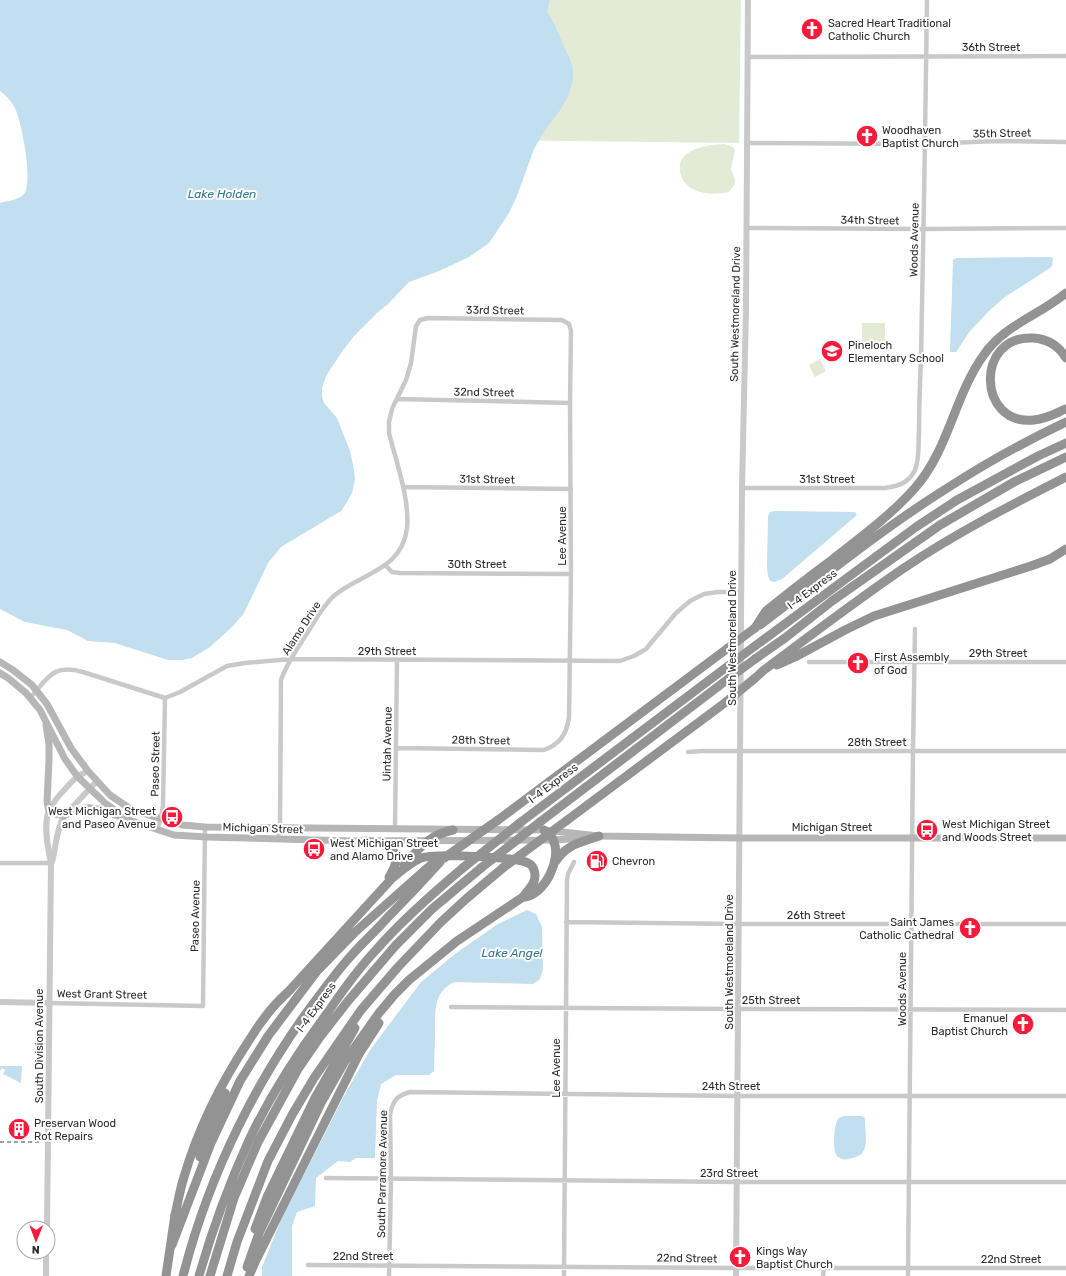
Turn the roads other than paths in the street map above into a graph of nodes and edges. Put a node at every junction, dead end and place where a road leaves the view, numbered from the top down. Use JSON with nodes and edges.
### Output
{"nodes":[{"id":1,"x":748,"y":0,"type":"edge"},
{"id":2,"x":927,"y":0,"type":"edge"},
{"id":3,"x":1066,"y":56,"type":"edge"},
{"id":4,"x":747,"y":57,"type":"junction"},
{"id":5,"x":926,"y":57,"type":"junction"},
{"id":6,"x":1066,"y":142,"type":"edge"},
{"id":7,"x":746,"y":144,"type":"junction"},
{"id":8,"x":925,"y":144,"type":"junction"},
{"id":9,"x":746,"y":228,"type":"junction"},
{"id":10,"x":1066,"y":228,"type":"edge"},
{"id":11,"x":923,"y":229,"type":"junction"},
{"id":12,"x":1066,"y":293,"type":"edge"},
{"id":13,"x":416,"y":326,"type":"joint"},
{"id":14,"x":571,"y":331,"type":"joint"},
{"id":15,"x":1066,"y":358,"type":"edge"},
{"id":16,"x":397,"y":399,"type":"junction"},
{"id":17,"x":570,"y":403,"type":"junction"},
{"id":18,"x":1066,"y":409,"type":"edge"},
{"id":19,"x":1066,"y":422,"type":"edge"},
{"id":20,"x":1066,"y":428,"type":"edge"},
{"id":21,"x":1066,"y":443,"type":"edge"},
{"id":22,"x":1012,"y":450,"type":"junction"},
{"id":23,"x":1066,"y":457,"type":"edge"},
{"id":24,"x":1066,"y":477,"type":"edge"},
{"id":25,"x":910,"y":478,"type":"joint"},
{"id":26,"x":403,"y":487,"type":"junction"},
{"id":27,"x":571,"y":488,"type":"junction"},
{"id":28,"x":742,"y":488,"type":"junction"},
{"id":29,"x":1066,"y":549,"type":"edge"},
{"id":30,"x":386,"y":566,"type":"junction"},
{"id":31,"x":571,"y":574,"type":"junction"},
{"id":32,"x":742,"y":592,"type":"junction"},
{"id":33,"x":755,"y":628,"type":"junction"},
{"id":34,"x":915,"y":629,"type":"dead end"},
{"id":35,"x":291,"y":659,"type":"junction"},
{"id":36,"x":397,"y":660,"type":"junction"},
{"id":37,"x":569,"y":661,"type":"junction"},
{"id":38,"x":0,"y":662,"type":"edge"},
{"id":39,"x":809,"y":662,"type":"dead end"},
{"id":40,"x":914,"y":662,"type":"junction"},
{"id":41,"x":1066,"y":662,"type":"edge"},
{"id":42,"x":764,"y":670,"type":"junction"},
{"id":43,"x":0,"y":673,"type":"edge"},
{"id":44,"x":36,"y":690,"type":"junction"},
{"id":45,"x":30,"y":698,"type":"junction"},
{"id":46,"x":165,"y":698,"type":"junction"},
{"id":47,"x":45,"y":719,"type":"junction"},
{"id":48,"x":562,"y":739,"type":"joint"},
{"id":49,"x":396,"y":748,"type":"junction"},
{"id":50,"x":741,"y":751,"type":"junction"},
{"id":51,"x":912,"y":751,"type":"junction"},
{"id":52,"x":1066,"y":751,"type":"edge"},
{"id":53,"x":688,"y":752,"type":"dead end"},
{"id":54,"x":88,"y":771,"type":"junction"},
{"id":55,"x":77,"y":776,"type":"junction"},
{"id":56,"x":97,"y":781,"type":"junction"},
{"id":57,"x":89,"y":788,"type":"junction"},
{"id":58,"x":49,"y":811,"type":"junction"},
{"id":59,"x":64,"y":816,"type":"junction"},
{"id":60,"x":161,"y":819,"type":"junction"},
{"id":61,"x":129,"y":820,"type":"junction"},
{"id":62,"x":206,"y":826,"type":"junction"},
{"id":63,"x":542,"y":826,"type":"junction"},
{"id":64,"x":280,"y":827,"type":"junction"},
{"id":65,"x":157,"y":829,"type":"junction"},
{"id":66,"x":395,"y":829,"type":"junction"},
{"id":67,"x":453,"y":830,"type":"junction"},
{"id":68,"x":599,"y":836,"type":"junction"},
{"id":69,"x":206,"y":837,"type":"junction"},
{"id":70,"x":740,"y":838,"type":"junction"},
{"id":71,"x":912,"y":838,"type":"junction"},
{"id":72,"x":1066,"y":838,"type":"edge"},
{"id":73,"x":278,"y":840,"type":"junction"},
{"id":74,"x":427,"y":840,"type":"junction"},
{"id":75,"x":554,"y":840,"type":"junction"},
{"id":76,"x":366,"y":841,"type":"junction"},
{"id":77,"x":444,"y":858,"type":"junction"},
{"id":78,"x":555,"y":862,"type":"junction"},
{"id":79,"x":574,"y":862,"type":"dead end"},
{"id":80,"x":0,"y":863,"type":"edge"},
{"id":81,"x":51,"y":864,"type":"junction"},
{"id":82,"x":391,"y":879,"type":"junction"},
{"id":83,"x":523,"y":897,"type":"junction"},
{"id":84,"x":361,"y":911,"type":"junction"},
{"id":85,"x":566,"y":922,"type":"junction"},
{"id":86,"x":739,"y":924,"type":"junction"},
{"id":87,"x":911,"y":924,"type":"junction"},
{"id":88,"x":1066,"y":924,"type":"edge"},
{"id":89,"x":439,"y":956,"type":"junction"},
{"id":90,"x":288,"y":992,"type":"junction"},
{"id":91,"x":0,"y":1002,"type":"edge"},
{"id":92,"x":49,"y":1003,"type":"junction"},
{"id":93,"x":203,"y":1006,"type":"joint"},
{"id":94,"x":451,"y":1007,"type":"dead end"},
{"id":95,"x":565,"y":1008,"type":"junction"},
{"id":96,"x":911,"y":1009,"type":"junction"},
{"id":97,"x":361,"y":1010,"type":"junction"},
{"id":98,"x":739,"y":1010,"type":"junction"},
{"id":99,"x":1066,"y":1010,"type":"edge"},
{"id":100,"x":565,"y":1095,"type":"junction"},
{"id":101,"x":910,"y":1095,"type":"junction"},
{"id":102,"x":737,"y":1096,"type":"junction"},
{"id":103,"x":1066,"y":1096,"type":"edge"},
{"id":104,"x":397,"y":1099,"type":"joint"},
{"id":105,"x":326,"y":1178,"type":"dead end"},
{"id":106,"x":391,"y":1179,"type":"junction"},
{"id":107,"x":564,"y":1180,"type":"junction"},
{"id":108,"x":737,"y":1182,"type":"junction"},
{"id":109,"x":909,"y":1182,"type":"junction"},
{"id":110,"x":1066,"y":1182,"type":"edge"},
{"id":111,"x":192,"y":1190,"type":"junction"},
{"id":112,"x":47,"y":1220,"type":"edge"},
{"id":113,"x":182,"y":1223,"type":"junction"},
{"id":114,"x":46,"y":1260,"type":"edge"},
{"id":115,"x":308,"y":1265,"type":"dead end"},
{"id":116,"x":389,"y":1265,"type":"junction"},
{"id":117,"x":564,"y":1266,"type":"junction"},
{"id":118,"x":736,"y":1268,"type":"junction"},
{"id":119,"x":824,"y":1268,"type":"junction"},
{"id":120,"x":908,"y":1268,"type":"junction"},
{"id":121,"x":1066,"y":1268,"type":"edge"},
{"id":122,"x":247,"y":1273,"type":"edge"},
{"id":123,"x":46,"y":1276,"type":"edge"},
{"id":124,"x":161,"y":1276,"type":"edge"},
{"id":125,"x":166,"y":1276,"type":"edge"},
{"id":126,"x":183,"y":1276,"type":"edge"},
{"id":127,"x":199,"y":1276,"type":"edge"},
{"id":128,"x":210,"y":1276,"type":"edge"},
{"id":129,"x":227,"y":1276,"type":"edge"},
{"id":130,"x":389,"y":1276,"type":"edge"},
{"id":131,"x":564,"y":1276,"type":"edge"},
{"id":132,"x":736,"y":1276,"type":"edge"},
{"id":133,"x":824,"y":1276,"type":"edge"},
{"id":134,"x":908,"y":1276,"type":"edge"}],
"edges":[{"from":1,"to":4,"type":"street","name":"South Westmoreland Drive"},
{"from":2,"to":5,"type":"street","name":"Woods Avenue"},
{"from":3,"to":5,"type":"street","name":"36th Street"},
{"from":4,"to":5,"type":"street","name":"36th Street"},
{"from":4,"to":7,"type":"street","name":"South Westmoreland Drive"},
{"from":5,"to":8,"type":"street","name":"Woods Avenue"},
{"from":6,"to":8,"type":"street","name":"35th Street"},
{"from":7,"to":8,"type":"street","name":"35th Street"},
{"from":7,"to":9,"type":"street","name":"South Westmoreland Drive"},
{"from":8,"to":11,"type":"street","name":"Woods Avenue"},
{"from":9,"to":11,"type":"street","name":"34th Street"},
{"from":9,"to":28,"type":"street","name":"South Westmoreland Drive"},
{"from":10,"to":11,"type":"street","name":"34th Street"},
{"from":11,"to":25,"type":"street","name":"Woods Avenue"},
{"from":12,"to":33,"type":"highway"},
{"from":13,"to":14,"type":"street","name":"33rd Street"},
{"from":13,"to":16,"type":"street","name":"Alamo Drive"},
{"from":14,"to":17,"type":"street","name":"Lee Avenue"},
{"from":15,"to":18,"type":"highway"},
{"from":16,"to":17,"type":"street","name":"32nd Street"},
{"from":16,"to":26,"type":"street","name":"Alamo Drive"},
{"from":17,"to":27,"type":"street","name":"Lee Avenue"},
{"from":19,"to":22,"type":"highway"},
{"from":20,"to":22,"type":"highway"},
{"from":21,"to":127,"type":"highway","name":"I-4 Express","bridge":true},
{"from":22,"to":33,"type":"highway"},
{"from":23,"to":63,"type":"highway","name":"I-4 Express","bridge":true},
{"from":24,"to":42,"type":"highway"},
{"from":25,"to":28,"type":"street","name":"31st Street"},
{"from":26,"to":27,"type":"street","name":"31st Street"},
{"from":26,"to":30,"type":"street","name":"Alamo Drive"},
{"from":27,"to":31,"type":"street","name":"Lee Avenue"},
{"from":28,"to":32,"type":"street","name":"South Westmoreland Drive"},
{"from":29,"to":42,"type":"highway"},
{"from":30,"to":31,"type":"street","name":"30th Street"},
{"from":30,"to":35,"type":"street","name":"Alamo Drive"},
{"from":31,"to":37,"type":"street","name":"Lee Avenue"},
{"from":32,"to":37,"type":"street","name":"29th Street"},
{"from":32,"to":50,"type":"street","name":"South Westmoreland Drive"},
{"from":33,"to":77,"type":"highway","bridge":true},
{"from":34,"to":40,"type":"street","name":"Woods Avenue"},
{"from":35,"to":36,"type":"street","name":"29th Street"},
{"from":35,"to":46,"type":"street","name":"29th Street"},
{"from":35,"to":64,"type":"street","name":"Alamo Drive"},
{"from":36,"to":37,"type":"street","name":"29th Street"},
{"from":36,"to":49,"type":"street","name":"Uintah Avenue"},
{"from":37,"to":48,"type":"street","name":"Lee Avenue"},
{"from":38,"to":44,"type":"main road","name":"Michigan Street"},
{"from":39,"to":40,"type":"street","name":"29th Street"},
{"from":40,"to":41,"type":"street","name":"29th Street"},
{"from":40,"to":51,"type":"street","name":"Woods Avenue"},
{"from":42,"to":97,"type":"highway","bridge":true},
{"from":43,"to":45,"type":"main road","name":"Michigan Street"},
{"from":44,"to":45,"type":"street"},
{"from":44,"to":46,"type":"street"},
{"from":44,"to":54,"type":"main road","name":"Michigan Street"},
{"from":45,"to":47,"type":"main road","name":"Michigan Street"},
{"from":46,"to":60,"type":"street","name":"Paseo Street"},
{"from":47,"to":55,"type":"main road","name":"Michigan Street"},
{"from":47,"to":58,"type":"main road"},
{"from":48,"to":49,"type":"street","name":"28th Street"},
{"from":49,"to":66,"type":"street","name":"Uintah Avenue"},
{"from":50,"to":51,"type":"street","name":"28th Street"},
{"from":50,"to":53,"type":"street","name":"28th Street"},
{"from":50,"to":70,"type":"street","name":"South Westmoreland Drive"},
{"from":51,"to":52,"type":"street","name":"28th Street"},
{"from":51,"to":71,"type":"street","name":"Woods Avenue"},
{"from":54,"to":55,"type":"street","name":"South Division Avenue"},
{"from":54,"to":56,"type":"main road","name":"Michigan Street"},
{"from":55,"to":57,"type":"main road","name":"Michigan Street"},
{"from":55,"to":58,"type":"street","name":"South Division Avenue"},
{"from":56,"to":57,"type":"street","name":"South Division Avenue"},
{"from":56,"to":60,"type":"main road","name":"Michigan Street"},
{"from":57,"to":59,"type":"street","name":"South Division Avenue"},
{"from":57,"to":61,"type":"main road","name":"Michigan Street"},
{"from":58,"to":59,"type":"street"},
{"from":58,"to":81,"type":"street","name":"South Division Avenue"},
{"from":59,"to":61,"type":"main road"},
{"from":59,"to":81,"type":"street","name":"South Division Avenue"},
{"from":60,"to":62,"type":"main road","name":"Michigan Street"},
{"from":60,"to":65,"type":"street","name":"Paseo Street"},
{"from":61,"to":65,"type":"main road","name":"Michigan Street"},
{"from":62,"to":64,"type":"main road","name":"Michigan Street"},
{"from":62,"to":69,"type":"street","name":"Paseo Avenue"},
{"from":63,"to":67,"type":"main road","name":"Michigan Street"},
{"from":63,"to":68,"type":"main road","name":"Michigan Street"},
{"from":63,"to":75,"type":"highway"},
{"from":63,"to":128,"type":"highway","name":"I-4 Express","bridge":true},
{"from":64,"to":66,"type":"main road","name":"Michigan Street"},
{"from":64,"to":73,"type":"street","name":"Alamo Drive"},
{"from":65,"to":69,"type":"main road","name":"Michigan Street"},
{"from":66,"to":67,"type":"main road","name":"Michigan Street"},
{"from":67,"to":74,"type":"highway"},
{"from":68,"to":70,"type":"main road","name":"Michigan Street"},
{"from":68,"to":75,"type":"main road","name":"Michigan Street"},
{"from":68,"to":78,"type":"highway"},
{"from":69,"to":73,"type":"main road","name":"Michigan Street"},
{"from":69,"to":93,"type":"street","name":"Paseo Avenue"},
{"from":70,"to":71,"type":"main road","name":"Michigan Street"},
{"from":70,"to":86,"type":"street","name":"South Westmoreland Drive"},
{"from":71,"to":72,"type":"main road","name":"Michigan Street"},
{"from":71,"to":87,"type":"street","name":"Woods Avenue"},
{"from":73,"to":76,"type":"main road","name":"Michigan Street"},
{"from":74,"to":75,"type":"main road","name":"Michigan Street"},
{"from":74,"to":76,"type":"main road","name":"Michigan Street"},
{"from":74,"to":82,"type":"highway"},
{"from":75,"to":78,"type":"highway"},
{"from":76,"to":84,"type":"highway"},
{"from":77,"to":111,"type":"highway"},
{"from":77,"to":126,"type":"highway"},
{"from":78,"to":83,"type":"highway"},
{"from":79,"to":85,"type":"street","name":"Lee Avenue"},
{"from":80,"to":81,"type":"street"},
{"from":81,"to":92,"type":"street","name":"South Division Avenue"},
{"from":82,"to":83,"type":"highway"},
{"from":82,"to":84,"type":"highway"},
{"from":83,"to":89,"type":"highway"},
{"from":84,"to":90,"type":"highway"},
{"from":85,"to":86,"type":"street","name":"26th Street"},
{"from":85,"to":95,"type":"street","name":"Lee Avenue"},
{"from":86,"to":87,"type":"street","name":"26th Street"},
{"from":86,"to":98,"type":"street","name":"South Westmoreland Drive"},
{"from":87,"to":88,"type":"street","name":"26th Street"},
{"from":87,"to":96,"type":"street","name":"Woods Avenue"},
{"from":89,"to":122,"type":"highway"},
{"from":89,"to":122,"type":"highway"},
{"from":90,"to":111,"type":"highway"},
{"from":90,"to":125,"type":"highway","bridge":true},
{"from":91,"to":92,"type":"street","name":"West Grant Street"},
{"from":92,"to":93,"type":"street","name":"West Grant Street"},
{"from":92,"to":112,"type":"street","name":"South Division Avenue"},
{"from":94,"to":95,"type":"street","name":"25th Street"},
{"from":95,"to":98,"type":"street","name":"25th Street"},
{"from":95,"to":100,"type":"street","name":"Lee Avenue"},
{"from":96,"to":98,"type":"street","name":"25th Street"},
{"from":96,"to":99,"type":"street","name":"25th Street"},
{"from":96,"to":101,"type":"street","name":"Woods Avenue"},
{"from":97,"to":122,"type":"highway"},
{"from":97,"to":129,"type":"highway"},
{"from":98,"to":102,"type":"street","name":"South Westmoreland Drive"},
{"from":100,"to":102,"type":"street","name":"24th Street"},
{"from":100,"to":104,"type":"street","name":"24th Street"},
{"from":100,"to":107,"type":"street","name":"Lee Avenue"},
{"from":101,"to":102,"type":"street","name":"24th Street"},
{"from":101,"to":103,"type":"street","name":"24th Street"},
{"from":101,"to":109,"type":"street","name":"Woods Avenue"},
{"from":102,"to":108,"type":"street","name":"South Westmoreland Drive"},
{"from":104,"to":106,"type":"street","name":"South Parramore Avenue"},
{"from":105,"to":106,"type":"street","name":"23rd Street"},
{"from":106,"to":107,"type":"street","name":"23rd Street"},
{"from":106,"to":116,"type":"street","name":"South Parramore Avenue"},
{"from":107,"to":108,"type":"street","name":"23rd Street"},
{"from":107,"to":117,"type":"street","name":"Lee Avenue"},
{"from":108,"to":109,"type":"street","name":"23rd Street"},
{"from":108,"to":118,"type":"street","name":"South Westmoreland Drive"},
{"from":109,"to":110,"type":"street","name":"23rd Street"},
{"from":109,"to":120,"type":"street","name":"Woods Avenue"},
{"from":111,"to":113,"type":"highway"},
{"from":113,"to":124,"type":"highway"},
{"from":113,"to":125,"type":"highway"},
{"from":114,"to":123,"type":"street"},
{"from":115,"to":116,"type":"street","name":"22nd Street"},
{"from":116,"to":117,"type":"street","name":"22nd Street"},
{"from":116,"to":130,"type":"street","name":"South Parramore Avenue"},
{"from":117,"to":118,"type":"street","name":"22nd Street"},
{"from":117,"to":131,"type":"street","name":"Lee Avenue"},
{"from":118,"to":119,"type":"street","name":"22nd Street"},
{"from":118,"to":132,"type":"street","name":"South Westmoreland Drive"},
{"from":119,"to":120,"type":"street","name":"22nd Street"},
{"from":119,"to":133,"type":"street"},
{"from":120,"to":121,"type":"street","name":"22nd Street"},
{"from":120,"to":134,"type":"street","name":"Woods Avenue"}]}
